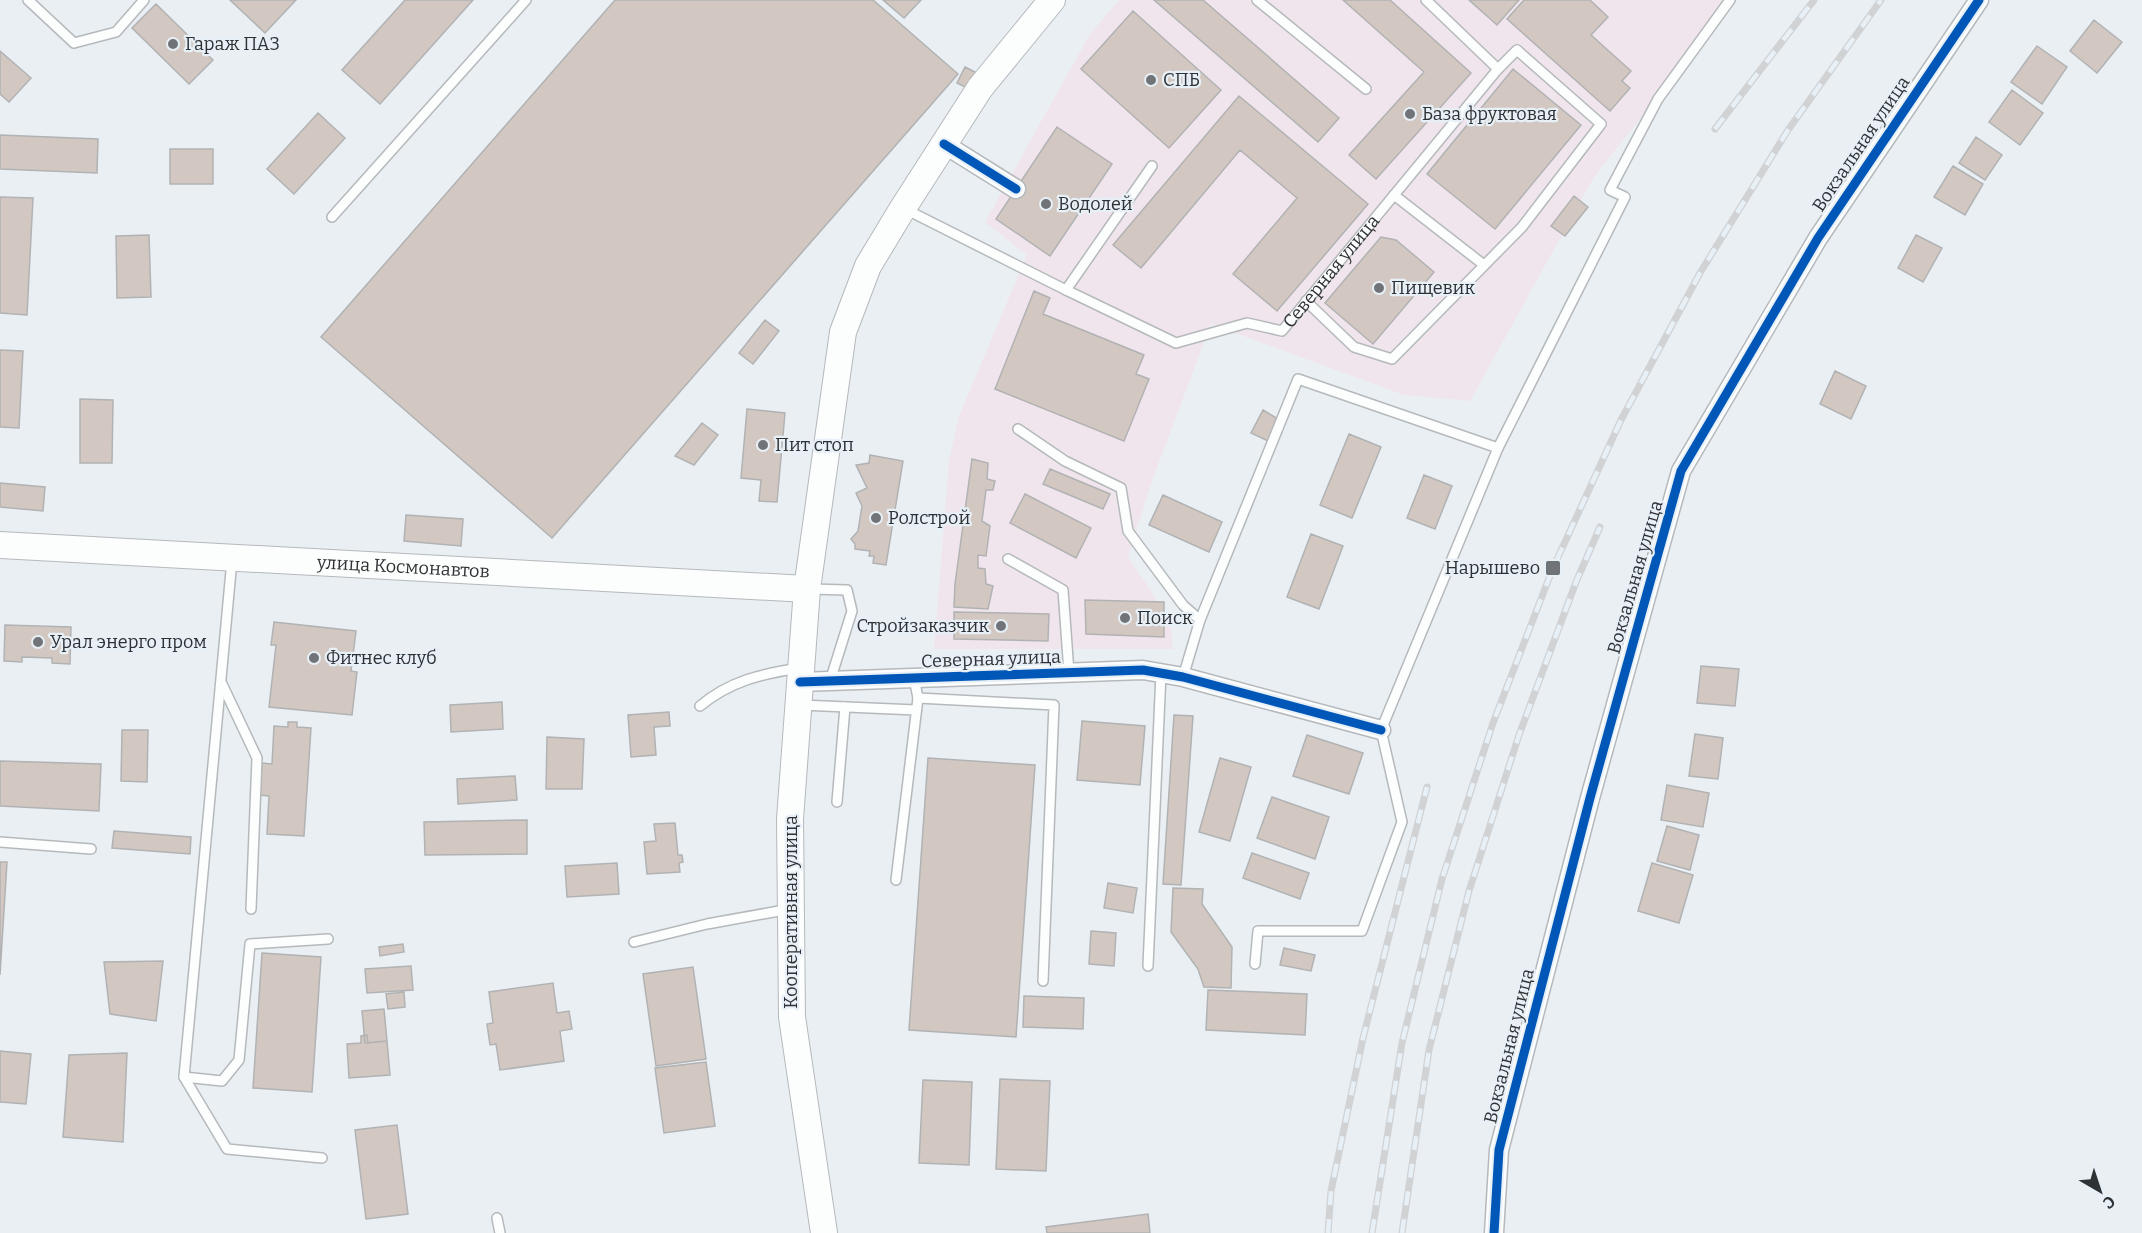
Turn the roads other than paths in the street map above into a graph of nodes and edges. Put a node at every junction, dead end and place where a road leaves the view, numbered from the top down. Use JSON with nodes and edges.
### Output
{"nodes":[{"id":1,"x":28,"y":0,"type":"edge"},
{"id":2,"x":144,"y":0,"type":"edge"},
{"id":3,"x":526,"y":0,"type":"edge"},
{"id":4,"x":1052,"y":0,"type":"edge"},
{"id":5,"x":1257,"y":0,"type":"edge"},
{"id":6,"x":1426,"y":0,"type":"edge"},
{"id":7,"x":1730,"y":0,"type":"edge"},
{"id":8,"x":1979,"y":0,"type":"edge"},
{"id":9,"x":1498,"y":69,"type":"junction"},
{"id":10,"x":1366,"y":89,"type":"dead end"},
{"id":11,"x":944,"y":144,"type":"junction"},
{"id":12,"x":1152,"y":166,"type":"dead end"},
{"id":13,"x":1016,"y":189,"type":"dead end"},
{"id":14,"x":1394,"y":195,"type":"junction"},
{"id":15,"x":903,"y":208,"type":"junction"},
{"id":16,"x":332,"y":217,"type":"dead end"},
{"id":17,"x":1484,"y":265,"type":"junction"},
{"id":18,"x":1066,"y":290,"type":"junction"},
{"id":19,"x":1306,"y":301,"type":"junction"},
{"id":20,"x":1018,"y":429,"type":"dead end"},
{"id":21,"x":1498,"y":448,"type":"junction"},
{"id":22,"x":0,"y":545,"type":"edge"},
{"id":23,"x":232,"y":557,"type":"junction"},
{"id":24,"x":1008,"y":559,"type":"dead end"},
{"id":25,"x":807,"y":589,"type":"junction"},
{"id":26,"x":1200,"y":620,"type":"junction"},
{"id":27,"x":1069,"y":673,"type":"junction"},
{"id":28,"x":1161,"y":673,"type":"junction"},
{"id":29,"x":1183,"y":677,"type":"junction"},
{"id":30,"x":914,"y":678,"type":"junction"},
{"id":31,"x":220,"y":681,"type":"junction"},
{"id":32,"x":830,"y":681,"type":"junction"},
{"id":33,"x":800,"y":685,"type":"junction"},
{"id":34,"x":918,"y":698,"type":"junction"},
{"id":35,"x":700,"y":706,"type":"dead end"},
{"id":36,"x":845,"y":707,"type":"junction"},
{"id":37,"x":916,"y":710,"type":"junction"},
{"id":38,"x":1381,"y":730,"type":"junction"},
{"id":39,"x":837,"y":802,"type":"dead end"},
{"id":40,"x":0,"y":842,"type":"edge"},
{"id":41,"x":91,"y":849,"type":"dead end"},
{"id":42,"x":896,"y":880,"type":"dead end"},
{"id":43,"x":250,"y":909,"type":"dead end"},
{"id":44,"x":791,"y":909,"type":"junction"},
{"id":45,"x":328,"y":939,"type":"dead end"},
{"id":46,"x":634,"y":942,"type":"dead end"},
{"id":47,"x":1256,"y":964,"type":"dead end"},
{"id":48,"x":1148,"y":966,"type":"dead end"},
{"id":49,"x":1043,"y":981,"type":"dead end"},
{"id":50,"x":184,"y":1077,"type":"junction"},
{"id":51,"x":321,"y":1158,"type":"dead end"},
{"id":52,"x":497,"y":1218,"type":"dead end"},
{"id":53,"x":500,"y":1233,"type":"edge"},
{"id":54,"x":824,"y":1233,"type":"edge"},
{"id":55,"x":1494,"y":1233,"type":"edge"}],
"edges":[{"from":1,"to":2,"type":"lane"},
{"from":3,"to":16,"type":"lane"},
{"from":4,"to":11,"type":"main road"},
{"from":5,"to":10,"type":"lane"},
{"from":6,"to":9,"type":"lane"},
{"from":7,"to":21,"type":"lane"},
{"from":8,"to":55,"type":"street","name":"Вокзальная улица"},
{"from":9,"to":14,"type":"lane","name":"Северная улица"},
{"from":9,"to":17,"type":"lane","name":"Северная улица"},
{"from":11,"to":13,"type":"street"},
{"from":11,"to":15,"type":"main road"},
{"from":12,"to":18,"type":"lane"},
{"from":14,"to":17,"type":"lane"},
{"from":14,"to":19,"type":"lane","name":"Северная улица"},
{"from":15,"to":18,"type":"lane","name":"Северная улица"},
{"from":15,"to":25,"type":"main road"},
{"from":17,"to":19,"type":"lane"},
{"from":18,"to":19,"type":"lane","name":"Северная улица"},
{"from":20,"to":26,"type":"lane"},
{"from":21,"to":26,"type":"lane"},
{"from":21,"to":38,"type":"lane"},
{"from":22,"to":23,"type":"main road","name":"улица Космонавтов"},
{"from":23,"to":25,"type":"main road","name":"улица Космонавтов"},
{"from":23,"to":31,"type":"lane"},
{"from":24,"to":27,"type":"lane"},
{"from":25,"to":32,"type":"lane"},
{"from":25,"to":33,"type":"main road","name":"Кооперативная улица"},
{"from":26,"to":29,"type":"lane"},
{"from":27,"to":28,"type":"street","name":"Северная улица"},
{"from":27,"to":30,"type":"street","name":"Северная улица"},
{"from":28,"to":29,"type":"street","name":"Северная улица"},
{"from":28,"to":48,"type":"lane"},
{"from":29,"to":38,"type":"street","name":"Северная улица"},
{"from":30,"to":32,"type":"street","name":"Северная улица"},
{"from":30,"to":34,"type":"lane"},
{"from":31,"to":43,"type":"lane"},
{"from":31,"to":50,"type":"lane"},
{"from":32,"to":33,"type":"street","name":"Северная улица"},
{"from":33,"to":35,"type":"lane"},
{"from":33,"to":36,"type":"lane"},
{"from":33,"to":44,"type":"main road","name":"Кооперативная улица"},
{"from":34,"to":37,"type":"lane"},
{"from":34,"to":49,"type":"lane"},
{"from":36,"to":37,"type":"lane"},
{"from":36,"to":39,"type":"lane"},
{"from":37,"to":42,"type":"lane"},
{"from":38,"to":47,"type":"lane"},
{"from":40,"to":41,"type":"lane"},
{"from":44,"to":46,"type":"lane"},
{"from":44,"to":54,"type":"main road","name":"Кооперативная улица"},
{"from":45,"to":50,"type":"lane"},
{"from":50,"to":51,"type":"lane"},
{"from":52,"to":53,"type":"lane"}]}
